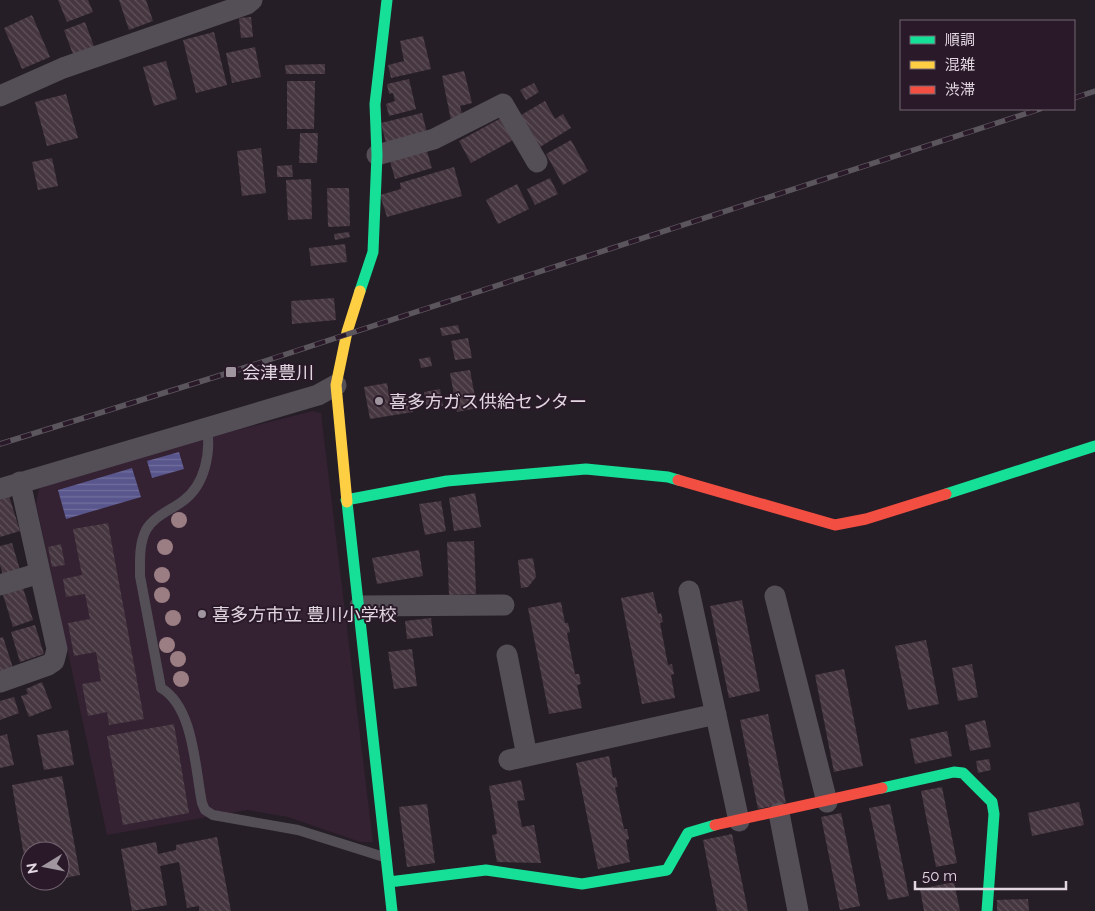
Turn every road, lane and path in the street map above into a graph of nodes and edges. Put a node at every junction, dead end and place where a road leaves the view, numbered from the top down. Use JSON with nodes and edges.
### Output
{"nodes":[{"id":1,"x":252,"y":0,"type":"edge"},
{"id":2,"x":387,"y":0,"type":"edge"},
{"id":3,"x":0,"y":96,"type":"edge"},
{"id":4,"x":377,"y":155,"type":"junction"},
{"id":5,"x":537,"y":162,"type":"dead end"},
{"id":6,"x":336,"y":385,"type":"junction"},
{"id":7,"x":207,"y":428,"type":"junction"},
{"id":8,"x":1095,"y":446,"type":"edge"},
{"id":9,"x":20,"y":482,"type":"junction"},
{"id":10,"x":0,"y":489,"type":"edge"},
{"id":11,"x":346,"y":500,"type":"junction"},
{"id":12,"x":40,"y":572,"type":"junction"},
{"id":13,"x":0,"y":585,"type":"edge"},
{"id":14,"x":690,"y":591,"type":"dead end"},
{"id":15,"x":775,"y":596,"type":"dead end"},
{"id":16,"x":504,"y":605,"type":"dead end"},
{"id":17,"x":360,"y":606,"type":"junction"},
{"id":18,"x":507,"y":655,"type":"dead end"},
{"id":19,"x":0,"y":682,"type":"edge"},
{"id":20,"x":716,"y":714,"type":"junction"},
{"id":21,"x":827,"y":802,"type":"junction"},
{"id":22,"x":779,"y":813,"type":"junction"},
{"id":23,"x":739,"y":821,"type":"junction"},
{"id":24,"x":386,"y":858,"type":"junction"},
{"id":25,"x":389,"y":882,"type":"junction"},
{"id":26,"x":392,"y":911,"type":"edge"},
{"id":27,"x":798,"y":911,"type":"edge"},
{"id":28,"x":988,"y":911,"type":"edge"}],
"edges":[{"from":1,"to":3,"type":"street"},
{"from":2,"to":4,"type":"street"},
{"from":4,"to":5,"type":"street"},
{"from":4,"to":6,"type":"street"},
{"from":6,"to":7,"type":"street"},
{"from":6,"to":11,"type":"street"},
{"from":7,"to":9,"type":"street"},
{"from":7,"to":24,"type":"lane"},
{"from":8,"to":11,"type":"street"},
{"from":9,"to":10,"type":"street"},
{"from":9,"to":12,"type":"street"},
{"from":11,"to":17,"type":"street"},
{"from":12,"to":13,"type":"street"},
{"from":12,"to":19,"type":"street"},
{"from":14,"to":20,"type":"street"},
{"from":15,"to":21,"type":"street"},
{"from":16,"to":17,"type":"street"},
{"from":17,"to":24,"type":"street"},
{"from":18,"to":20,"type":"street"},
{"from":20,"to":23,"type":"street"},
{"from":21,"to":22,"type":"street"},
{"from":21,"to":28,"type":"street"},
{"from":22,"to":23,"type":"street"},
{"from":22,"to":27,"type":"street"},
{"from":23,"to":25,"type":"street"},
{"from":24,"to":25,"type":"street"},
{"from":25,"to":26,"type":"street"}]}
